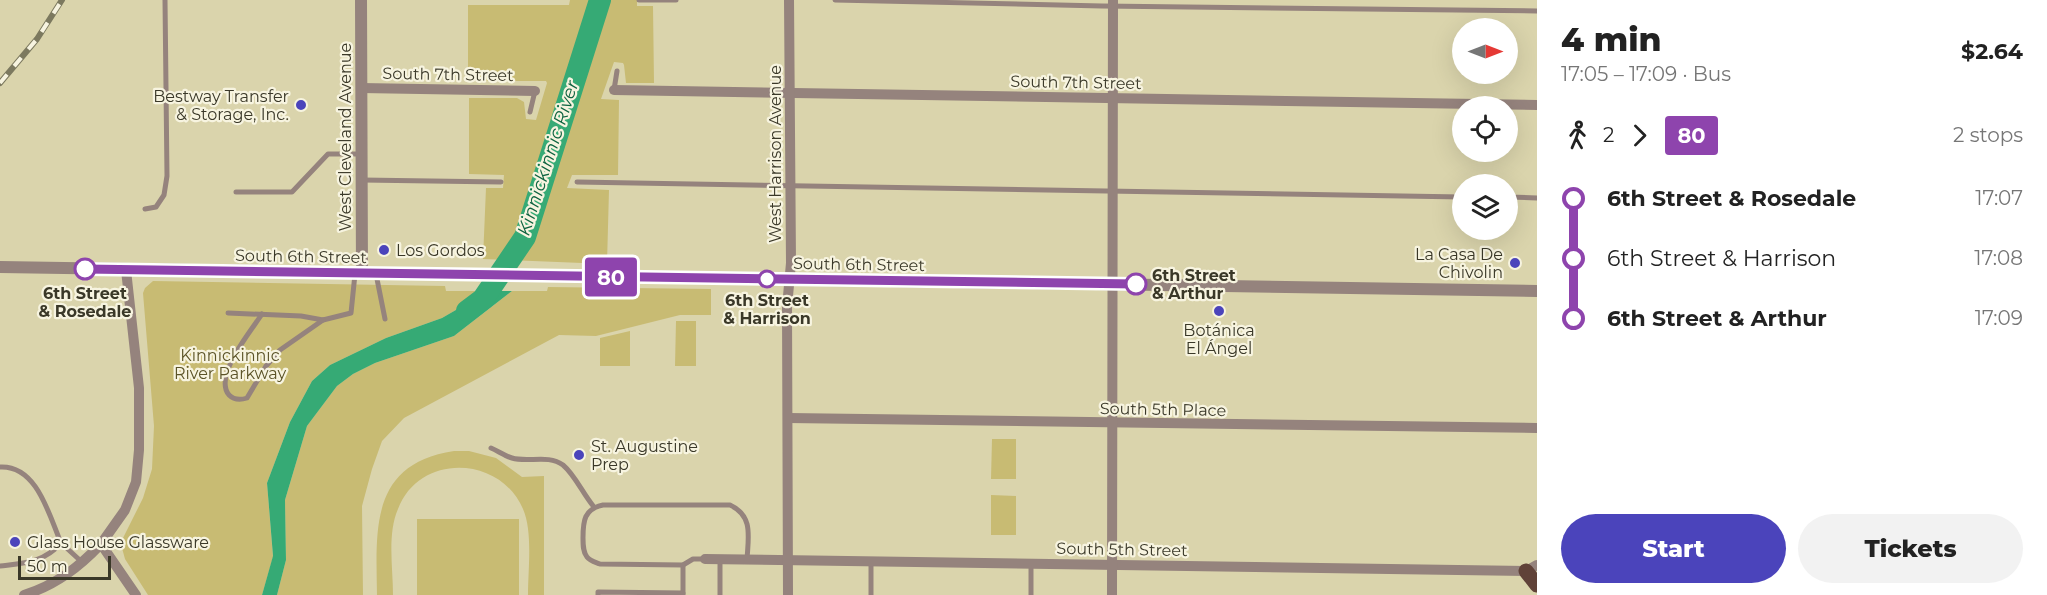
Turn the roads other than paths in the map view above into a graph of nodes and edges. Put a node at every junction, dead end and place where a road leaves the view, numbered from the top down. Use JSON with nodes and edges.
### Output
{"nodes":[{"id":1,"x":165,"y":0,"type":"edge"},
{"id":2,"x":361,"y":0,"type":"edge"},
{"id":3,"x":639,"y":0,"type":"edge"},
{"id":4,"x":676,"y":0,"type":"edge"},
{"id":5,"x":789,"y":0,"type":"edge"},
{"id":6,"x":835,"y":0,"type":"edge"},
{"id":7,"x":1113,"y":3,"type":"edge"},
{"id":8,"x":1537,"y":11,"type":"edge"},
{"id":9,"x":617,"y":71,"type":"dead end"},
{"id":10,"x":361,"y":88,"type":"junction"},
{"id":11,"x":614,"y":90,"type":"joint"},
{"id":12,"x":535,"y":91,"type":"joint"},
{"id":13,"x":789,"y":93,"type":"junction"},
{"id":14,"x":1113,"y":98,"type":"junction"},
{"id":15,"x":1537,"y":105,"type":"edge"},
{"id":16,"x":530,"y":112,"type":"dead end"},
{"id":17,"x":362,"y":154,"type":"junction"},
{"id":18,"x":362,"y":180,"type":"junction"},
{"id":19,"x":501,"y":182,"type":"dead end"},
{"id":20,"x":577,"y":182,"type":"dead end"},
{"id":21,"x":790,"y":185,"type":"junction"},
{"id":22,"x":1113,"y":190,"type":"junction"},
{"id":23,"x":236,"y":192,"type":"dead end"},
{"id":24,"x":1452,"y":197,"type":"edge"},
{"id":25,"x":1518,"y":197,"type":"edge"},
{"id":26,"x":1537,"y":198,"type":"edge"},
{"id":27,"x":145,"y":209,"type":"dead end"},
{"id":28,"x":0,"y":267,"type":"edge"},
{"id":29,"x":126,"y":270,"type":"junction"},
{"id":30,"x":358,"y":274,"type":"junction"},
{"id":31,"x":376,"y":274,"type":"junction"},
{"id":32,"x":789,"y":279,"type":"junction"},
{"id":33,"x":1112,"y":284,"type":"junction"},
{"id":34,"x":1537,"y":291,"type":"edge"},
{"id":35,"x":228,"y":313,"type":"dead end"},
{"id":36,"x":262,"y":314,"type":"junction"},
{"id":37,"x":385,"y":319,"type":"dead end"},
{"id":38,"x":323,"y":320,"type":"junction"},
{"id":39,"x":788,"y":418,"type":"junction"},
{"id":40,"x":1111,"y":423,"type":"junction"},
{"id":41,"x":1537,"y":428,"type":"edge"},
{"id":42,"x":491,"y":448,"type":"dead end"},
{"id":43,"x":0,"y":468,"type":"edge"},
{"id":44,"x":594,"y":507,"type":"junction"},
{"id":45,"x":61,"y":543,"type":"junction"},
{"id":46,"x":101,"y":544,"type":"junction"},
{"id":47,"x":705,"y":559,"type":"joint"},
{"id":48,"x":720,"y":559,"type":"junction"},
{"id":49,"x":747,"y":560,"type":"junction"},
{"id":50,"x":788,"y":560,"type":"junction"},
{"id":51,"x":871,"y":561,"type":"junction"},
{"id":52,"x":83,"y":563,"type":"junction"},
{"id":53,"x":1030,"y":563,"type":"junction"},
{"id":54,"x":1112,"y":564,"type":"junction"},
{"id":55,"x":683,"y":565,"type":"junction"},
{"id":56,"x":0,"y":566,"type":"edge"},
{"id":57,"x":1532,"y":568,"type":"edge"},
{"id":58,"x":1537,"y":585,"type":"edge"},
{"id":59,"x":683,"y":594,"type":"edge"},
{"id":60,"x":24,"y":595,"type":"edge"},
{"id":61,"x":136,"y":595,"type":"edge"},
{"id":62,"x":598,"y":595,"type":"edge"},
{"id":63,"x":720,"y":595,"type":"edge"},
{"id":64,"x":788,"y":595,"type":"edge"},
{"id":65,"x":871,"y":595,"type":"edge"},
{"id":66,"x":1030,"y":595,"type":"edge"},
{"id":67,"x":1112,"y":595,"type":"edge"}],
"edges":[{"from":1,"to":27,"type":"lane"},
{"from":2,"to":10,"type":"street","name":"West Cleveland Avenue"},
{"from":3,"to":4,"type":"lane"},
{"from":5,"to":13,"type":"street","name":"West Harrison Avenue"},
{"from":6,"to":7,"type":"lane"},
{"from":7,"to":8,"type":"lane"},
{"from":7,"to":14,"type":"street"},
{"from":9,"to":11,"type":"lane"},
{"from":10,"to":12,"type":"street","name":"South 7th Street"},
{"from":10,"to":17,"type":"street","name":"West Cleveland Avenue"},
{"from":11,"to":13,"type":"street","name":"South 7th Street"},
{"from":12,"to":16,"type":"lane"},
{"from":13,"to":14,"type":"street","name":"South 7th Street"},
{"from":13,"to":21,"type":"street","name":"West Harrison Avenue"},
{"from":14,"to":15,"type":"street","name":"South 7th Street"},
{"from":14,"to":22,"type":"street"},
{"from":17,"to":18,"type":"street","name":"West Cleveland Avenue"},
{"from":17,"to":23,"type":"lane"},
{"from":18,"to":19,"type":"lane"},
{"from":18,"to":30,"type":"street","name":"West Cleveland Avenue"},
{"from":20,"to":21,"type":"lane"},
{"from":21,"to":22,"type":"lane"},
{"from":21,"to":32,"type":"street","name":"West Harrison Avenue"},
{"from":22,"to":24,"type":"lane"},
{"from":22,"to":33,"type":"street"},
{"from":25,"to":26,"type":"lane"},
{"from":28,"to":29,"type":"street","name":"South 6th Street"},
{"from":29,"to":30,"type":"street","name":"South 6th Street"},
{"from":29,"to":46,"type":"street"},
{"from":30,"to":31,"type":"street","name":"South 6th Street"},
{"from":30,"to":38,"type":"lane"},
{"from":31,"to":32,"type":"street","name":"South 6th Street"},
{"from":31,"to":37,"type":"lane"},
{"from":32,"to":33,"type":"street","name":"South 6th Street"},
{"from":32,"to":39,"type":"street","name":"West Harrison Avenue"},
{"from":33,"to":34,"type":"street","name":"South 6th Street"},
{"from":33,"to":40,"type":"street"},
{"from":35,"to":36,"type":"lane"},
{"from":36,"to":38,"type":"lane"},
{"from":36,"to":38,"type":"lane"},
{"from":39,"to":40,"type":"street","name":"South 5th Place"},
{"from":39,"to":50,"type":"street","name":"West Harrison Avenue"},
{"from":40,"to":41,"type":"street","name":"South 5th Place"},
{"from":40,"to":54,"type":"street"},
{"from":42,"to":44,"type":"lane"},
{"from":43,"to":45,"type":"lane"},
{"from":44,"to":49,"type":"lane"},
{"from":44,"to":55,"type":"lane"},
{"from":45,"to":52,"type":"lane"},
{"from":45,"to":56,"type":"lane"},
{"from":46,"to":52,"type":"street"},
{"from":46,"to":61,"type":"street"},
{"from":47,"to":48,"type":"street","name":"South 5th Street"},
{"from":47,"to":55,"type":"lane"},
{"from":48,"to":49,"type":"street","name":"South 5th Street"},
{"from":48,"to":63,"type":"lane"},
{"from":49,"to":50,"type":"street","name":"South 5th Street"},
{"from":50,"to":51,"type":"street","name":"South 5th Street"},
{"from":50,"to":64,"type":"street","name":"West Harrison Avenue"},
{"from":51,"to":53,"type":"street","name":"South 5th Street"},
{"from":51,"to":65,"type":"lane"},
{"from":52,"to":60,"type":"street"},
{"from":53,"to":54,"type":"street","name":"South 5th Street"},
{"from":53,"to":66,"type":"lane"},
{"from":54,"to":57,"type":"street","name":"South 5th Street"},
{"from":54,"to":67,"type":"street"},
{"from":55,"to":59,"type":"lane"},
{"from":57,"to":58,"type":"main road"},
{"from":59,"to":62,"type":"lane"}]}
